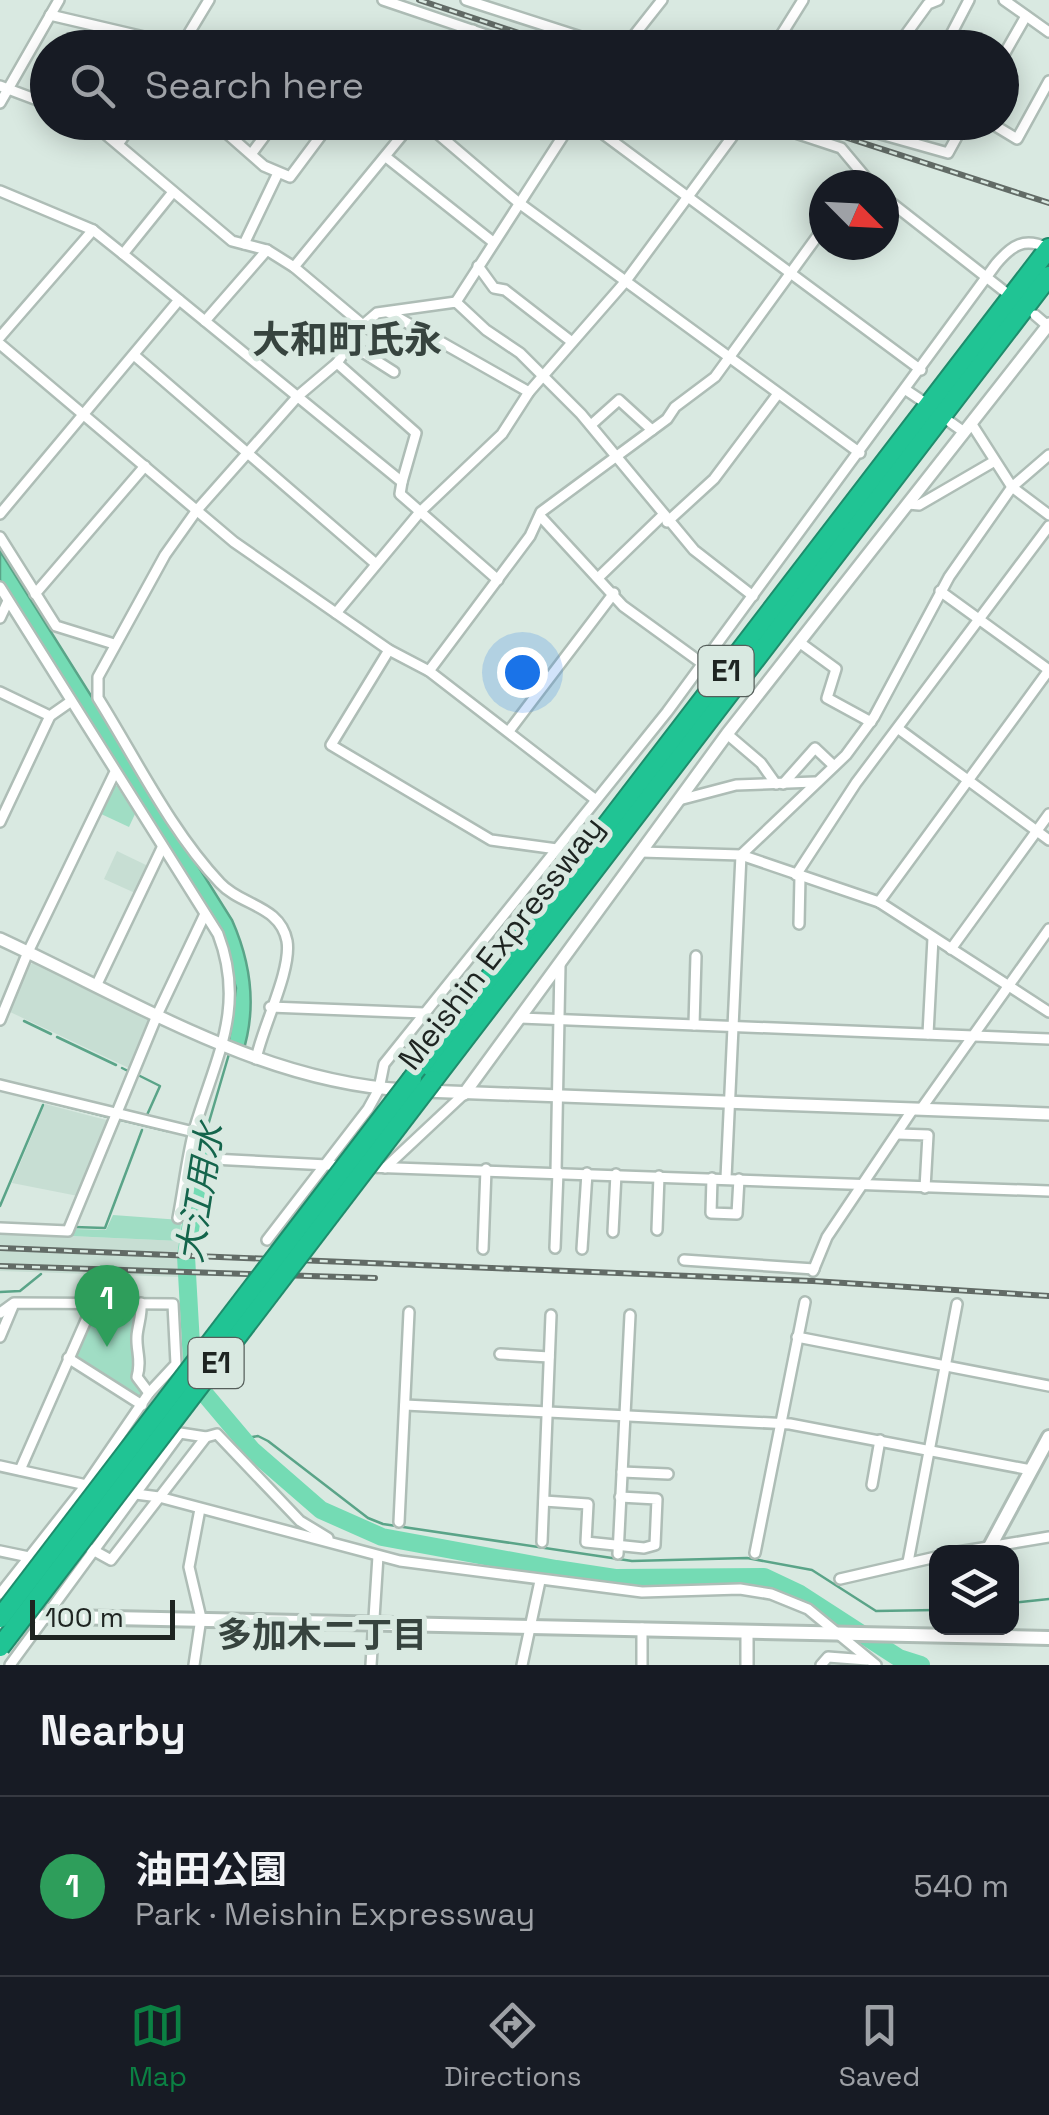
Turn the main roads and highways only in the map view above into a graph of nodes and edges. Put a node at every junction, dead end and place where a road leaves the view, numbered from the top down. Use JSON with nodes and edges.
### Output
{"nodes":[{"id":1,"x":1047,"y":258,"type":"edge"},
{"id":2,"x":1049,"y":1437,"type":"edge"},
{"id":3,"x":991,"y":1545,"type":"edge"},
{"id":4,"x":0,"y":1617,"type":"edge"},
{"id":5,"x":929,"y":1633,"type":"edge"},
{"id":6,"x":997,"y":1635,"type":"edge"},
{"id":7,"x":1049,"y":1638,"type":"edge"},
{"id":8,"x":0,"y":1647,"type":"edge"}],
"edges":[{"from":1,"to":4,"type":"highway","name":"Meishin Expressway","number":"E1","bridge":true},
{"from":1,"to":8,"type":"highway","name":"Meishin Expressway","number":"E1","bridge":true},
{"from":2,"to":3,"type":"main road"},
{"from":4,"to":5,"type":"main road"},
{"from":6,"to":7,"type":"main road"}]}
